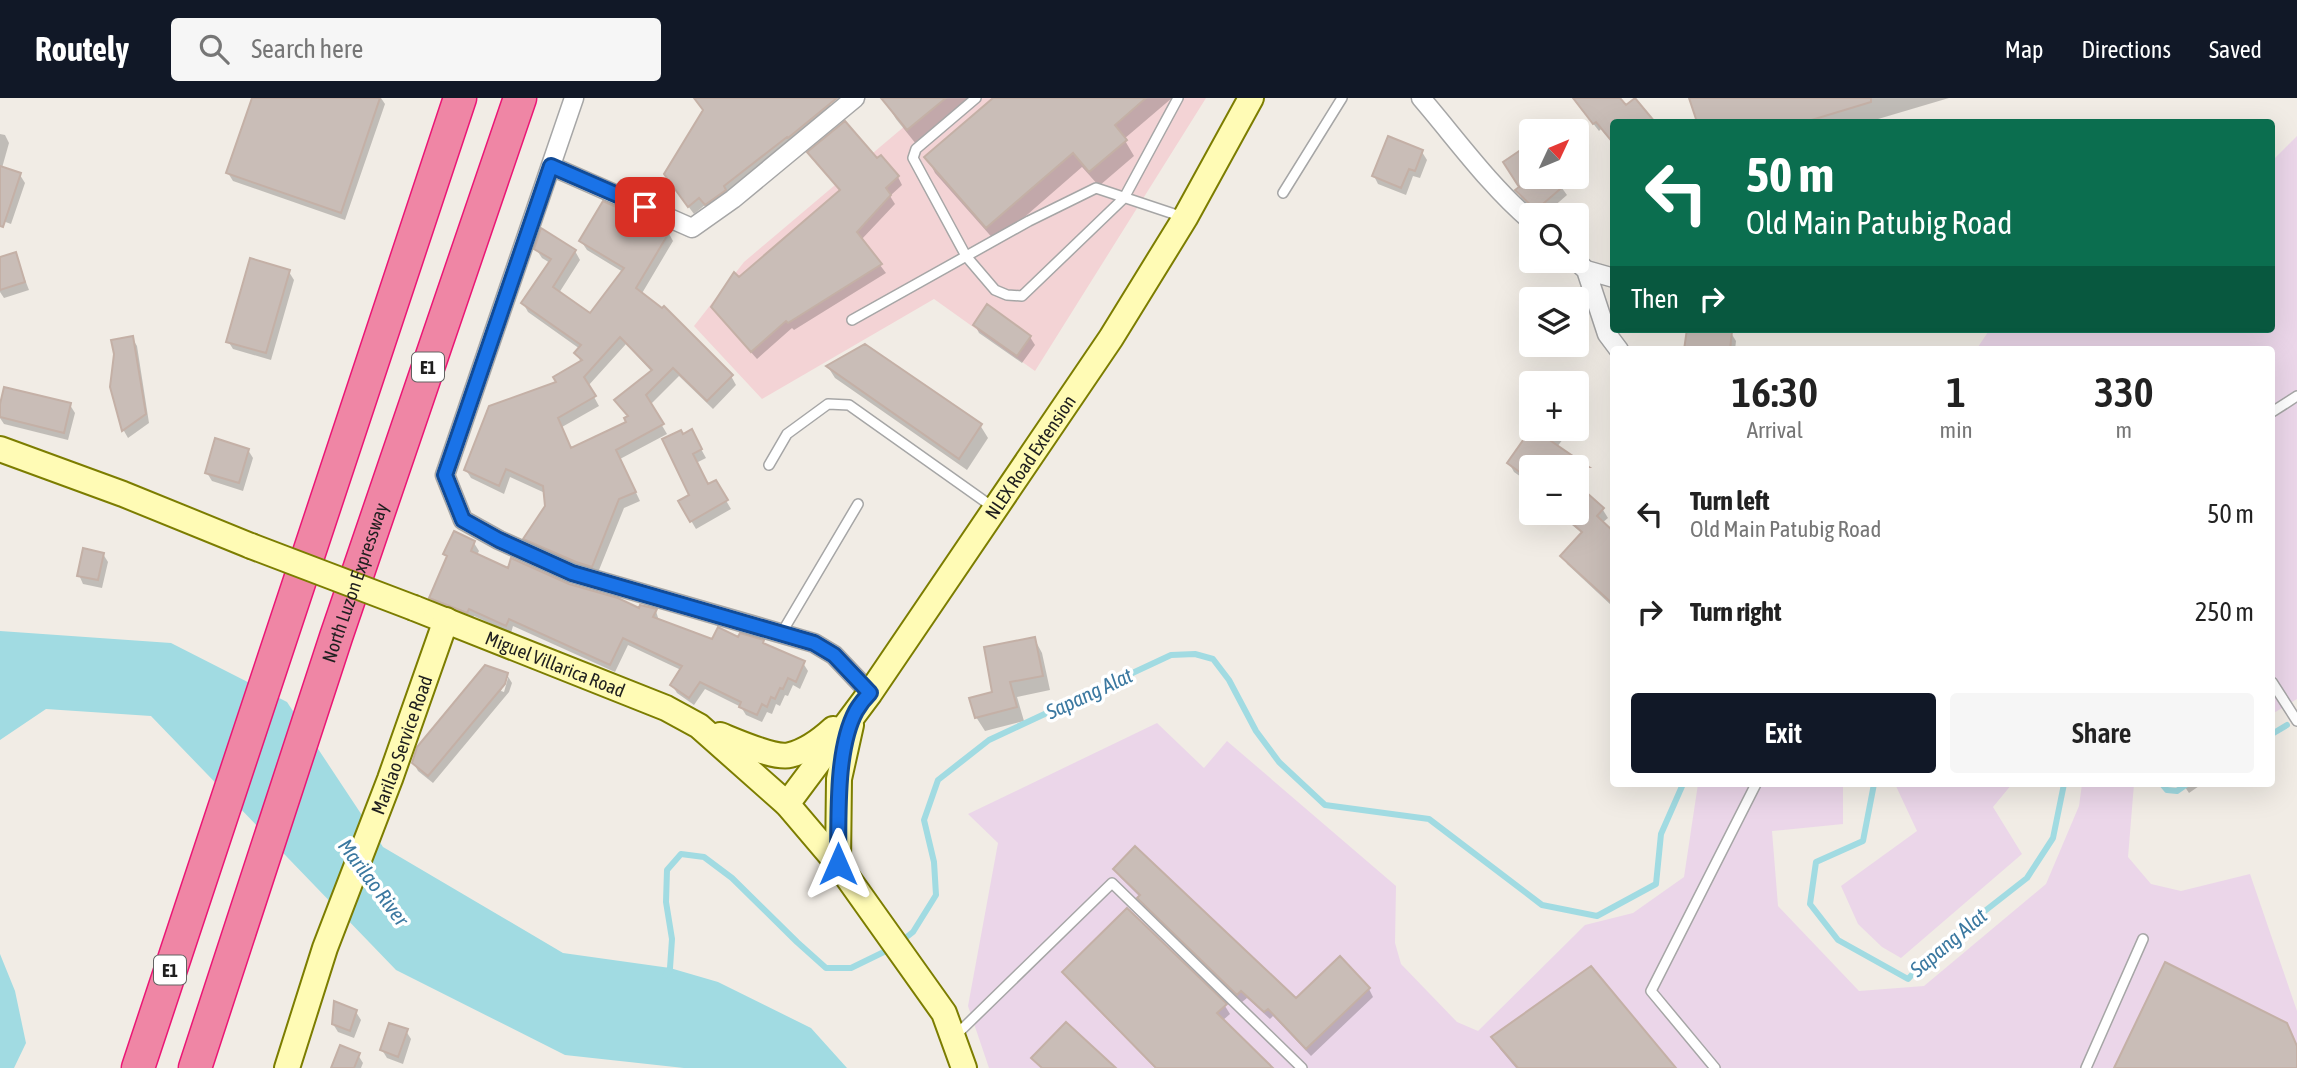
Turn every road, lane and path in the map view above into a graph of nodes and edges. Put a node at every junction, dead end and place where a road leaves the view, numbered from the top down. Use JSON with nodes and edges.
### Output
{"nodes":[{"id":1,"x":460,"y":98,"type":"edge"},
{"id":2,"x":520,"y":98,"type":"edge"},
{"id":3,"x":574,"y":98,"type":"edge"},
{"id":4,"x":855,"y":98,"type":"edge"},
{"id":5,"x":976,"y":98,"type":"edge"},
{"id":6,"x":1178,"y":98,"type":"edge"},
{"id":7,"x":1251,"y":98,"type":"edge"},
{"id":8,"x":1342,"y":98,"type":"edge"},
{"id":9,"x":1422,"y":98,"type":"edge"},
{"id":10,"x":551,"y":166,"type":"junction"},
{"id":11,"x":1283,"y":193,"type":"dead end"},
{"id":12,"x":1124,"y":198,"type":"junction"},
{"id":13,"x":1519,"y":211,"type":"edge"},
{"id":14,"x":1185,"y":218,"type":"junction"},
{"id":15,"x":967,"y":256,"type":"junction"},
{"id":16,"x":1589,"y":268,"type":"edge"},
{"id":17,"x":1584,"y":273,"type":"edge"},
{"id":18,"x":1610,"y":276,"type":"edge"},
{"id":19,"x":852,"y":320,"type":"dead end"},
{"id":20,"x":1616,"y":346,"type":"edge"},
{"id":21,"x":2297,"y":396,"type":"edge"},
{"id":22,"x":2275,"y":410,"type":"edge"},
{"id":23,"x":0,"y":449,"type":"edge"},
{"id":24,"x":769,"y":465,"type":"dead end"},
{"id":25,"x":858,"y":504,"type":"dead end"},
{"id":26,"x":995,"y":509,"type":"junction"},
{"id":27,"x":446,"y":620,"type":"junction"},
{"id":28,"x":781,"y":634,"type":"junction"},
{"id":29,"x":2275,"y":687,"type":"edge"},
{"id":30,"x":863,"y":702,"type":"junction"},
{"id":31,"x":2297,"y":721,"type":"edge"},
{"id":32,"x":699,"y":726,"type":"junction"},
{"id":33,"x":1754,"y":787,"type":"edge"},
{"id":34,"x":787,"y":804,"type":"junction"},
{"id":35,"x":838,"y":864,"type":"junction"},
{"id":36,"x":2143,"y":939,"type":"dead end"},
{"id":37,"x":953,"y":1038,"type":"junction"},
{"id":38,"x":138,"y":1068,"type":"edge"},
{"id":39,"x":195,"y":1068,"type":"edge"},
{"id":40,"x":287,"y":1068,"type":"edge"},
{"id":41,"x":964,"y":1068,"type":"edge"},
{"id":42,"x":1302,"y":1068,"type":"edge"},
{"id":43,"x":1715,"y":1068,"type":"edge"},
{"id":44,"x":2086,"y":1068,"type":"edge"}],
"edges":[{"from":1,"to":38,"type":"highway","number":"E1"},
{"from":2,"to":39,"type":"highway","name":"North Luzon Expressway","number":"E1"},
{"from":3,"to":10,"type":"street"},
{"from":4,"to":10,"type":"street"},
{"from":5,"to":15,"type":"lane"},
{"from":6,"to":12,"type":"lane"},
{"from":7,"to":14,"type":"main road","name":"NLEX Road Extension"},
{"from":8,"to":11,"type":"lane"},
{"from":9,"to":13,"type":"street"},
{"from":10,"to":28,"type":"street"},
{"from":12,"to":14,"type":"lane"},
{"from":12,"to":15,"type":"lane"},
{"from":12,"to":15,"type":"lane"},
{"from":14,"to":26,"type":"main road","name":"NLEX Road Extension"},
{"from":15,"to":19,"type":"lane"},
{"from":16,"to":18,"type":"street"},
{"from":17,"to":20,"type":"street"},
{"from":21,"to":22,"type":"lane"},
{"from":23,"to":27,"type":"main road","name":"Miguel Villarica Road","bridge":true},
{"from":24,"to":26,"type":"lane"},
{"from":25,"to":28,"type":"lane"},
{"from":26,"to":30,"type":"main road","name":"NLEX Road Extension"},
{"from":27,"to":32,"type":"main road","name":"Miguel Villarica Road"},
{"from":27,"to":40,"type":"main road","name":"Marilao Service Road"},
{"from":28,"to":30,"type":"street"},
{"from":29,"to":31,"type":"lane"},
{"from":30,"to":32,"type":"main road"},
{"from":30,"to":34,"type":"main road","name":"NLEX Road Extension"},
{"from":30,"to":35,"type":"main road"},
{"from":32,"to":34,"type":"main road","name":"Miguel Villarica Road"},
{"from":33,"to":43,"type":"lane"},
{"from":34,"to":35,"type":"main road","name":"Miguel Villarica Road"},
{"from":35,"to":37,"type":"main road","name":"Miguel Villarica Road"},
{"from":36,"to":44,"type":"lane"},
{"from":37,"to":41,"type":"main road","name":"Miguel Villarica Road"},
{"from":37,"to":42,"type":"lane"}]}
